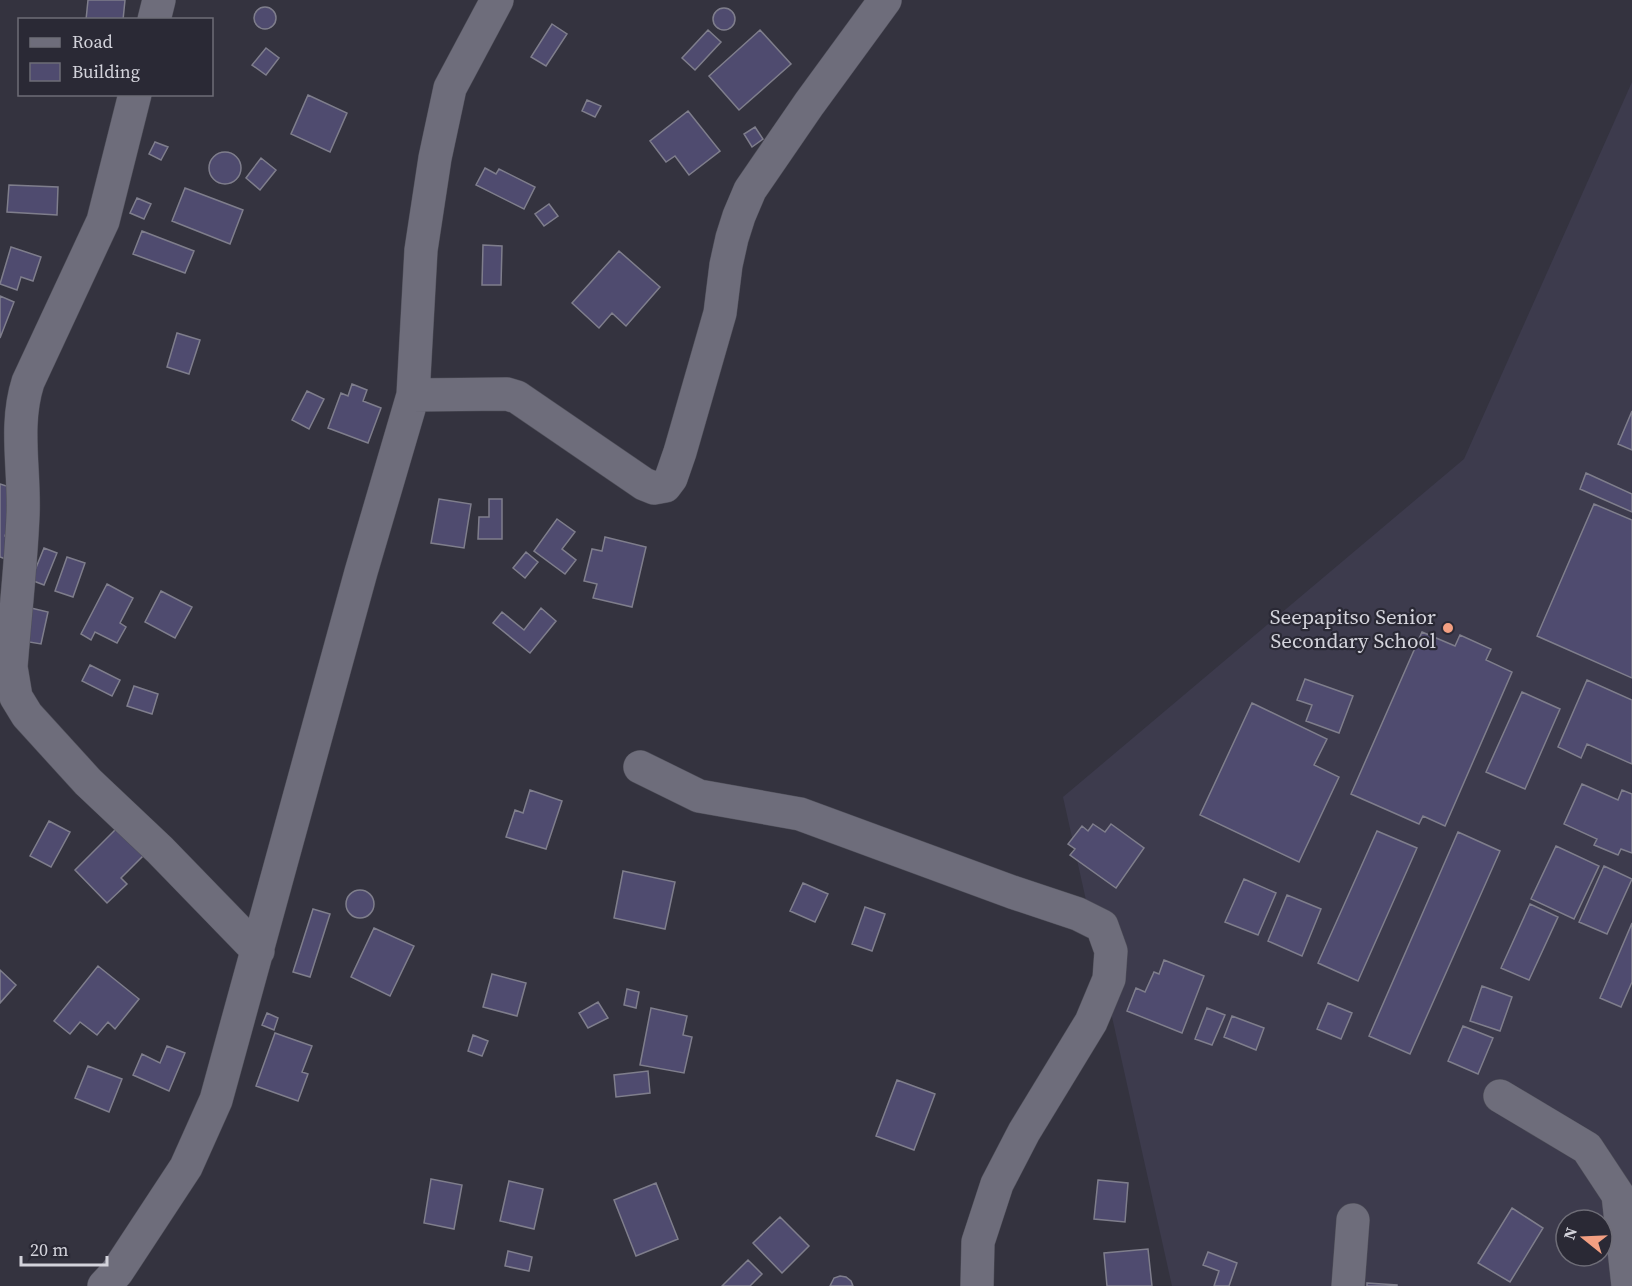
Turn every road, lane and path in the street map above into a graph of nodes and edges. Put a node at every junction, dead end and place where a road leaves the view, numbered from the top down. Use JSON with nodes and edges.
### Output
{"nodes":[{"id":1,"x":159,"y":0,"type":"edge"},
{"id":2,"x":497,"y":0,"type":"edge"},
{"id":3,"x":885,"y":0,"type":"edge"},
{"id":4,"x":154,"y":18,"type":"edge"},
{"id":5,"x":134,"y":96,"type":"edge"},
{"id":6,"x":413,"y":394,"type":"junction"},
{"id":7,"x":640,"y":767,"type":"dead end"},
{"id":8,"x":258,"y":951,"type":"junction"},
{"id":9,"x":1500,"y":1096,"type":"dead end"},
{"id":10,"x":1353,"y":1220,"type":"dead end"},
{"id":11,"x":104,"y":1286,"type":"edge"},
{"id":12,"x":977,"y":1286,"type":"edge"},
{"id":13,"x":1348,"y":1286,"type":"edge"},
{"id":14,"x":1628,"y":1286,"type":"edge"}],
"edges":[{"from":1,"to":4,"type":"street"},
{"from":2,"to":6,"type":"street"},
{"from":3,"to":6,"type":"street"},
{"from":5,"to":8,"type":"street"},
{"from":6,"to":8,"type":"street"},
{"from":7,"to":12,"type":"street"},
{"from":8,"to":11,"type":"street"},
{"from":9,"to":14,"type":"street"},
{"from":10,"to":13,"type":"street"}]}
